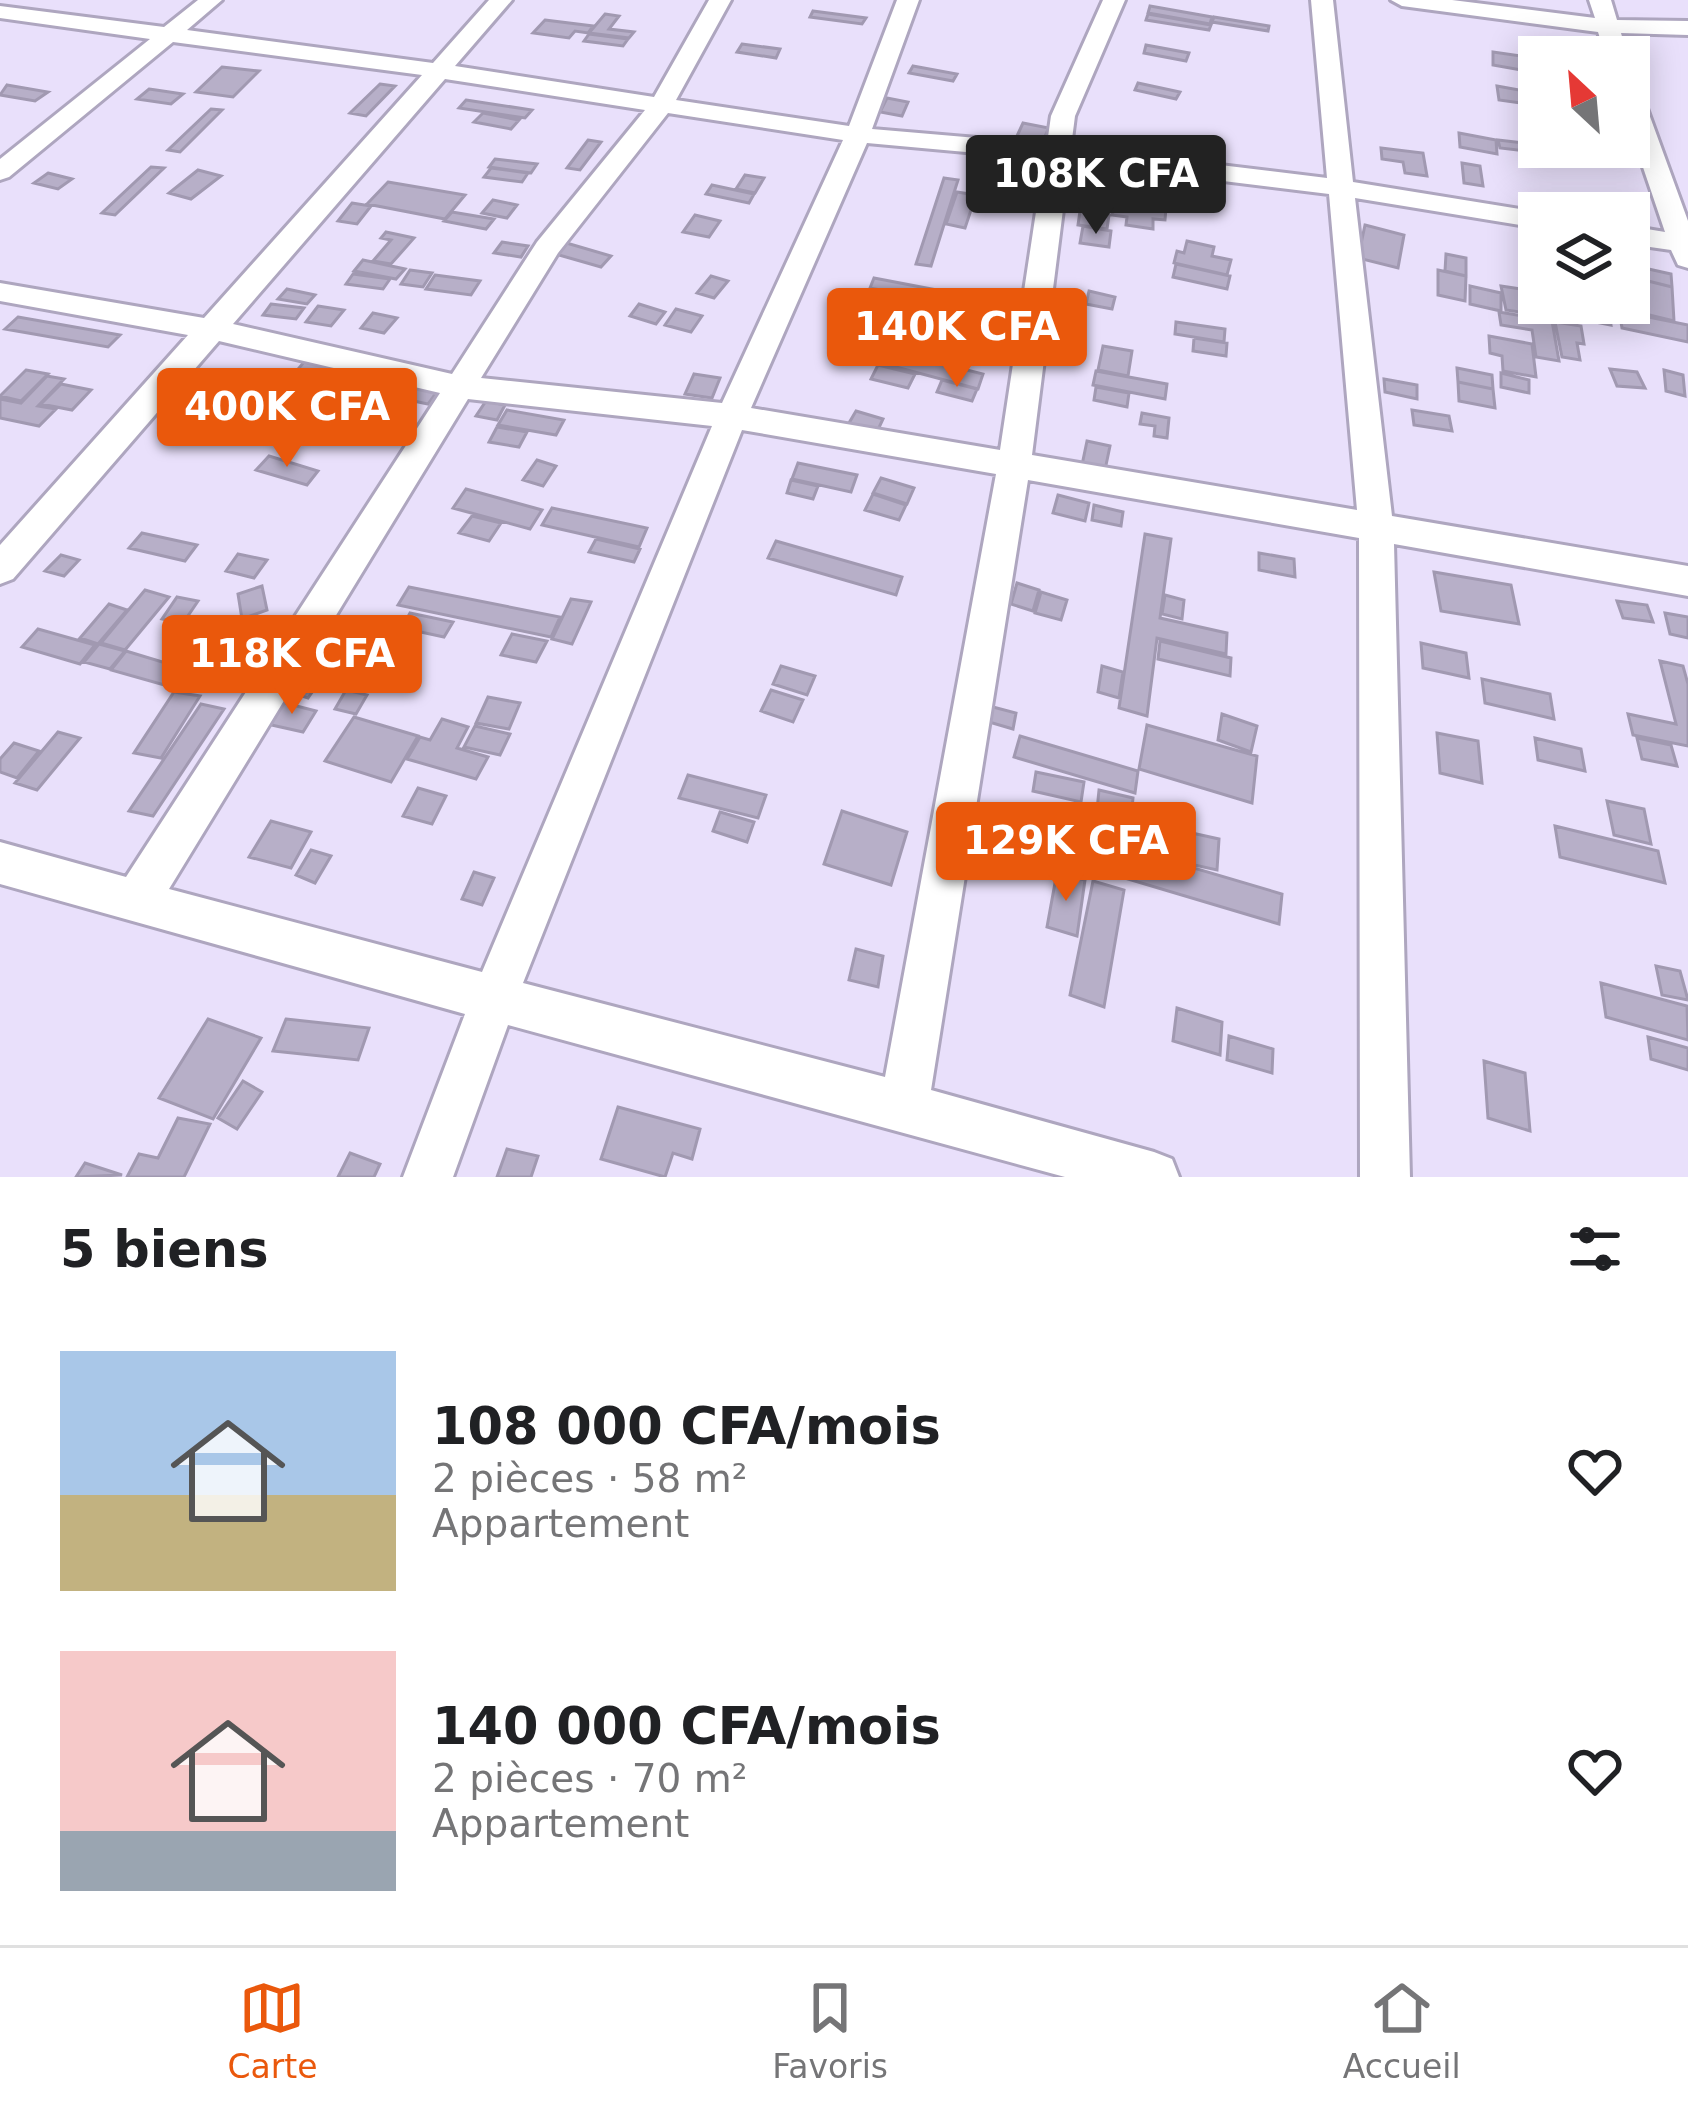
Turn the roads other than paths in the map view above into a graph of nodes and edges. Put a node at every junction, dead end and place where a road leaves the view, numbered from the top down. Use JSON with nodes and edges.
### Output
{"nodes":[{"id":1,"x":211,"y":0,"type":"edge"},
{"id":2,"x":501,"y":0,"type":"edge"},
{"id":3,"x":720,"y":0,"type":"edge"},
{"id":4,"x":908,"y":0,"type":"edge"},
{"id":5,"x":1114,"y":0,"type":"edge"},
{"id":6,"x":1322,"y":0,"type":"edge"},
{"id":7,"x":1402,"y":0,"type":"edge"},
{"id":8,"x":1600,"y":0,"type":"edge"},
{"id":9,"x":0,"y":12,"type":"edge"},
{"id":10,"x":1606,"y":26,"type":"junction"},
{"id":11,"x":1688,"y":28,"type":"edge"},
{"id":12,"x":1609,"y":36,"type":"edge"},
{"id":13,"x":165,"y":37,"type":"junction"},
{"id":14,"x":440,"y":70,"type":"junction"},
{"id":15,"x":661,"y":106,"type":"junction"},
{"id":16,"x":858,"y":135,"type":"junction"},
{"id":17,"x":1650,"y":150,"type":"edge"},
{"id":18,"x":1060,"y":153,"type":"junction"},
{"id":19,"x":0,"y":172,"type":"edge"},
{"id":20,"x":1344,"y":188,"type":"junction"},
{"id":21,"x":1518,"y":217,"type":"edge"},
{"id":22,"x":1650,"y":240,"type":"edge"},
{"id":23,"x":1686,"y":249,"type":"edge"},
{"id":24,"x":0,"y":292,"type":"edge"},
{"id":25,"x":212,"y":329,"type":"junction"},
{"id":26,"x":462,"y":387,"type":"junction"},
{"id":27,"x":732,"y":416,"type":"junction"},
{"id":28,"x":1014,"y":467,"type":"junction"},
{"id":29,"x":1376,"y":530,"type":"junction"},
{"id":30,"x":0,"y":569,"type":"edge"},
{"id":31,"x":1688,"y":581,"type":"edge"},
{"id":32,"x":0,"y":863,"type":"edge"},
{"id":33,"x":135,"y":903,"type":"junction"},
{"id":34,"x":493,"y":1001,"type":"junction"},
{"id":35,"x":904,"y":1105,"type":"junction"},
{"id":36,"x":428,"y":1177,"type":"edge"},
{"id":37,"x":1154,"y":1177,"type":"edge"},
{"id":38,"x":1384,"y":1177,"type":"edge"}],
"edges":[{"from":1,"to":13,"type":"street"},
{"from":2,"to":14,"type":"street"},
{"from":3,"to":15,"type":"street"},
{"from":4,"to":16,"type":"street"},
{"from":5,"to":18,"type":"street"},
{"from":6,"to":20,"type":"street"},
{"from":7,"to":10,"type":"street"},
{"from":8,"to":10,"type":"street"},
{"from":9,"to":13,"type":"street"},
{"from":10,"to":11,"type":"street"},
{"from":10,"to":12,"type":"street"},
{"from":13,"to":14,"type":"street"},
{"from":13,"to":19,"type":"street"},
{"from":14,"to":15,"type":"street"},
{"from":14,"to":25,"type":"street"},
{"from":15,"to":16,"type":"street"},
{"from":15,"to":26,"type":"street"},
{"from":16,"to":18,"type":"street"},
{"from":16,"to":27,"type":"street"},
{"from":17,"to":23,"type":"street"},
{"from":18,"to":20,"type":"street"},
{"from":18,"to":28,"type":"street"},
{"from":20,"to":21,"type":"street"},
{"from":20,"to":29,"type":"street"},
{"from":22,"to":23,"type":"street"},
{"from":24,"to":25,"type":"street"},
{"from":25,"to":26,"type":"street"},
{"from":25,"to":30,"type":"street"},
{"from":26,"to":27,"type":"street"},
{"from":26,"to":33,"type":"street"},
{"from":27,"to":28,"type":"street"},
{"from":27,"to":34,"type":"street"},
{"from":28,"to":29,"type":"street"},
{"from":28,"to":35,"type":"street"},
{"from":29,"to":31,"type":"street"},
{"from":29,"to":38,"type":"street"},
{"from":32,"to":33,"type":"street"},
{"from":33,"to":34,"type":"street"},
{"from":34,"to":35,"type":"street"},
{"from":34,"to":36,"type":"street"},
{"from":35,"to":37,"type":"street"}]}
